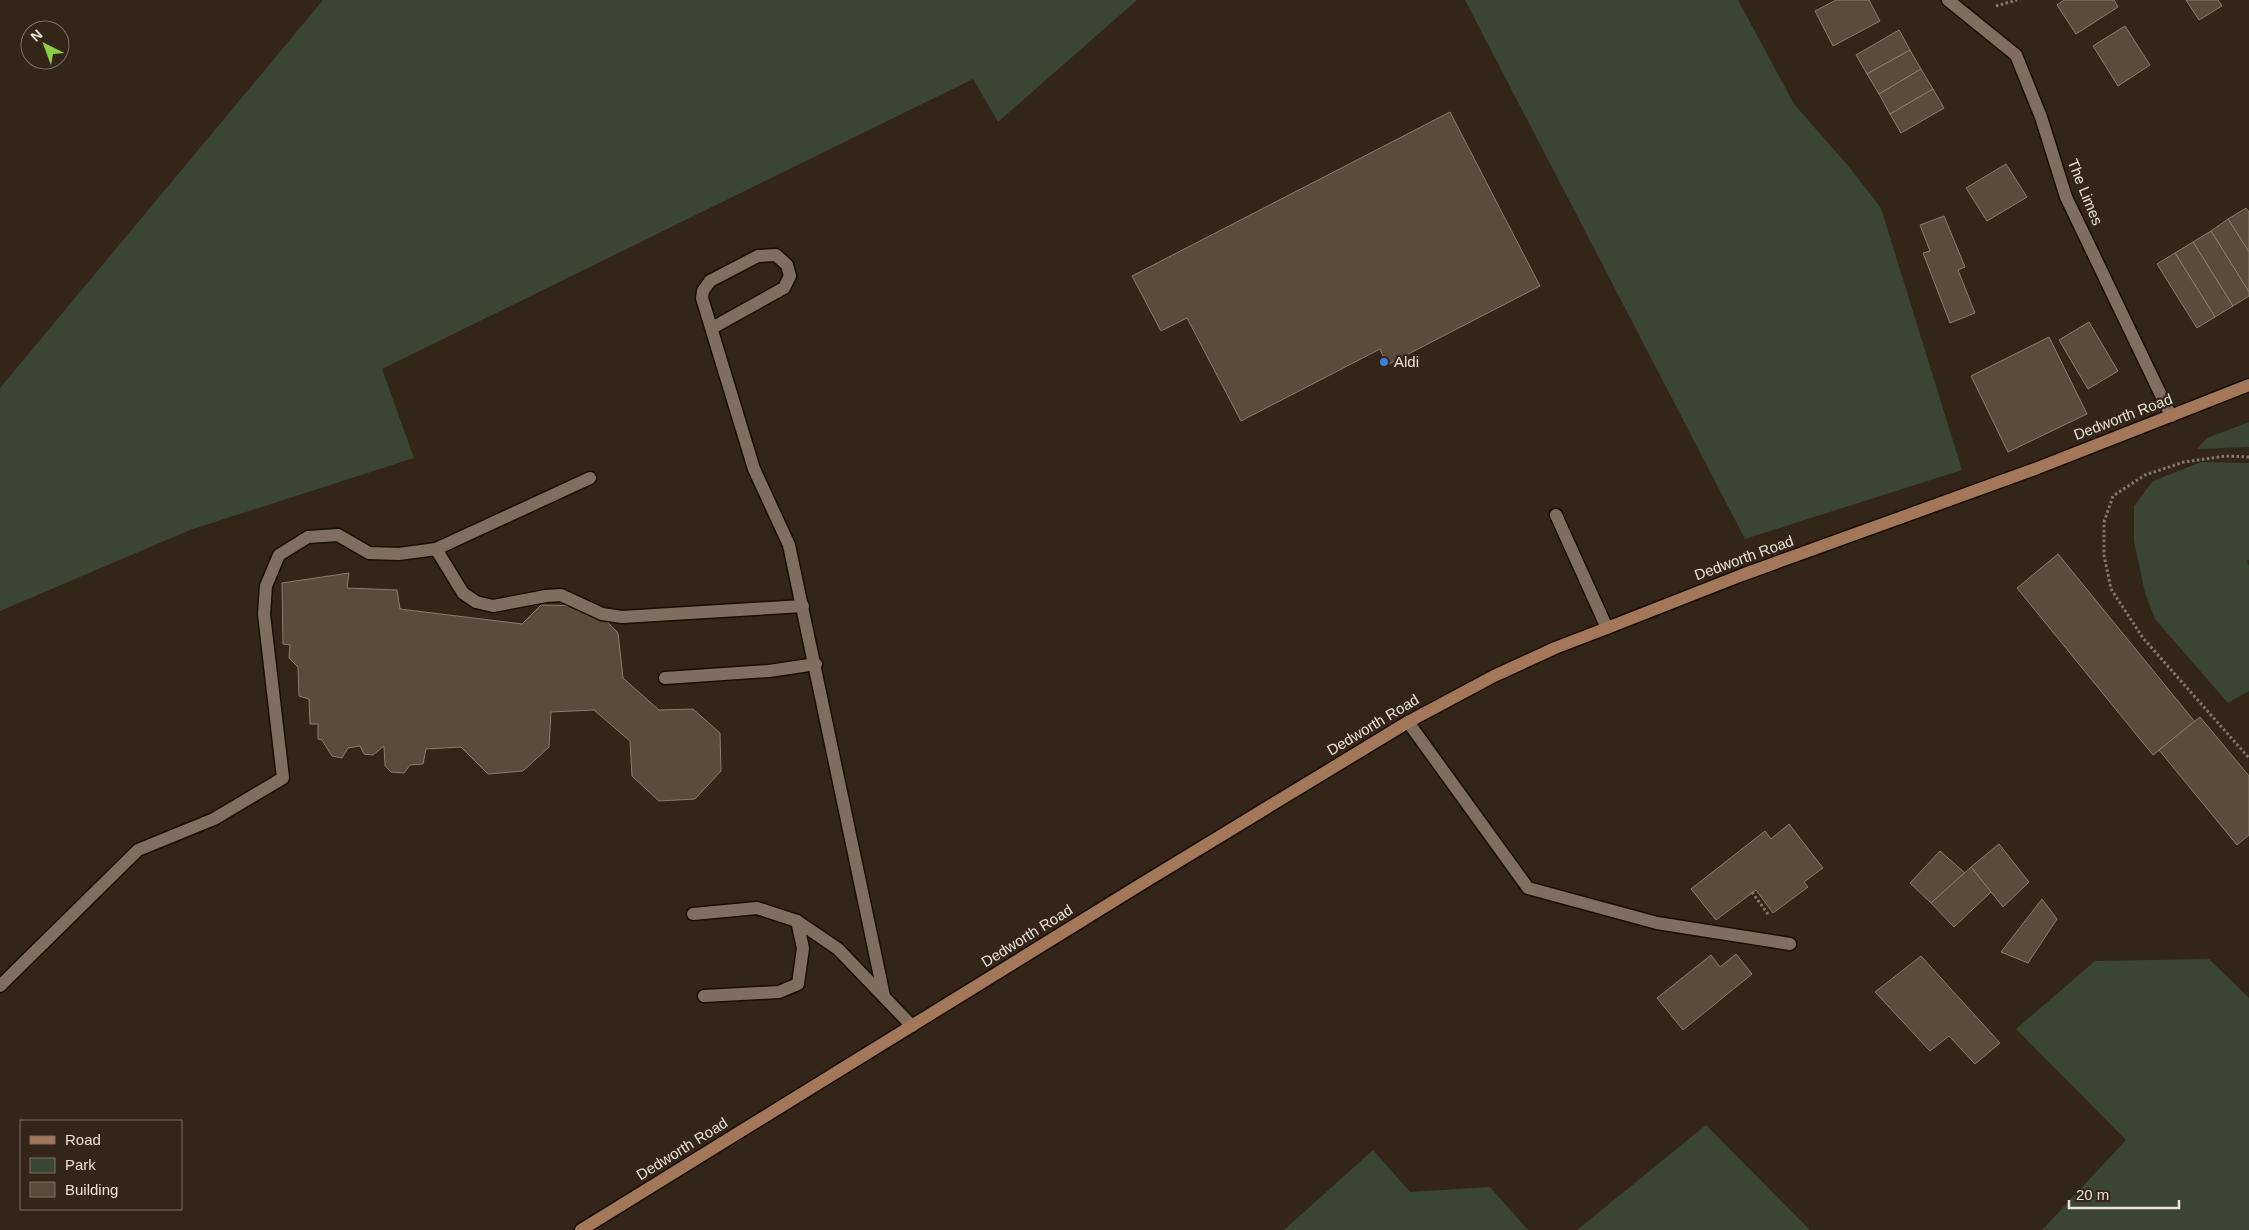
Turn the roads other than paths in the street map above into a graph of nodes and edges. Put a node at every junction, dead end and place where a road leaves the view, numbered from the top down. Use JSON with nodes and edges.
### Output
{"nodes":[{"id":1,"x":1948,"y":0,"type":"edge"},
{"id":2,"x":712,"y":328,"type":"junction"},
{"id":3,"x":2249,"y":385,"type":"edge"},
{"id":4,"x":2171,"y":416,"type":"junction"},
{"id":5,"x":590,"y":478,"type":"dead end"},
{"id":6,"x":1556,"y":515,"type":"dead end"},
{"id":7,"x":436,"y":549,"type":"junction"},
{"id":8,"x":803,"y":606,"type":"junction"},
{"id":9,"x":1606,"y":628,"type":"junction"},
{"id":10,"x":816,"y":664,"type":"junction"},
{"id":11,"x":665,"y":678,"type":"dead end"},
{"id":12,"x":1408,"y":722,"type":"junction"},
{"id":13,"x":693,"y":914,"type":"dead end"},
{"id":14,"x":797,"y":921,"type":"junction"},
{"id":15,"x":1790,"y":944,"type":"dead end"},
{"id":16,"x":0,"y":986,"type":"edge"},
{"id":17,"x":704,"y":996,"type":"dead end"},
{"id":18,"x":884,"y":996,"type":"junction"},
{"id":19,"x":912,"y":1026,"type":"junction"},
{"id":20,"x":581,"y":1230,"type":"edge"}],
"edges":[{"from":1,"to":4,"type":"street","name":"The Limes"},
{"from":2,"to":2,"type":"street"},
{"from":2,"to":8,"type":"street"},
{"from":3,"to":4,"type":"main road","name":"Dedworth Road"},
{"from":4,"to":9,"type":"main road","name":"Dedworth Road"},
{"from":5,"to":7,"type":"street"},
{"from":6,"to":9,"type":"street"},
{"from":7,"to":8,"type":"street"},
{"from":7,"to":16,"type":"street"},
{"from":8,"to":10,"type":"street"},
{"from":9,"to":12,"type":"main road","name":"Dedworth Road"},
{"from":10,"to":11,"type":"street"},
{"from":10,"to":18,"type":"street"},
{"from":12,"to":15,"type":"street"},
{"from":12,"to":19,"type":"main road","name":"Dedworth Road"},
{"from":13,"to":14,"type":"street"},
{"from":14,"to":17,"type":"street"},
{"from":14,"to":18,"type":"street"},
{"from":18,"to":19,"type":"street"},
{"from":19,"to":20,"type":"main road","name":"Dedworth Road"}]}
